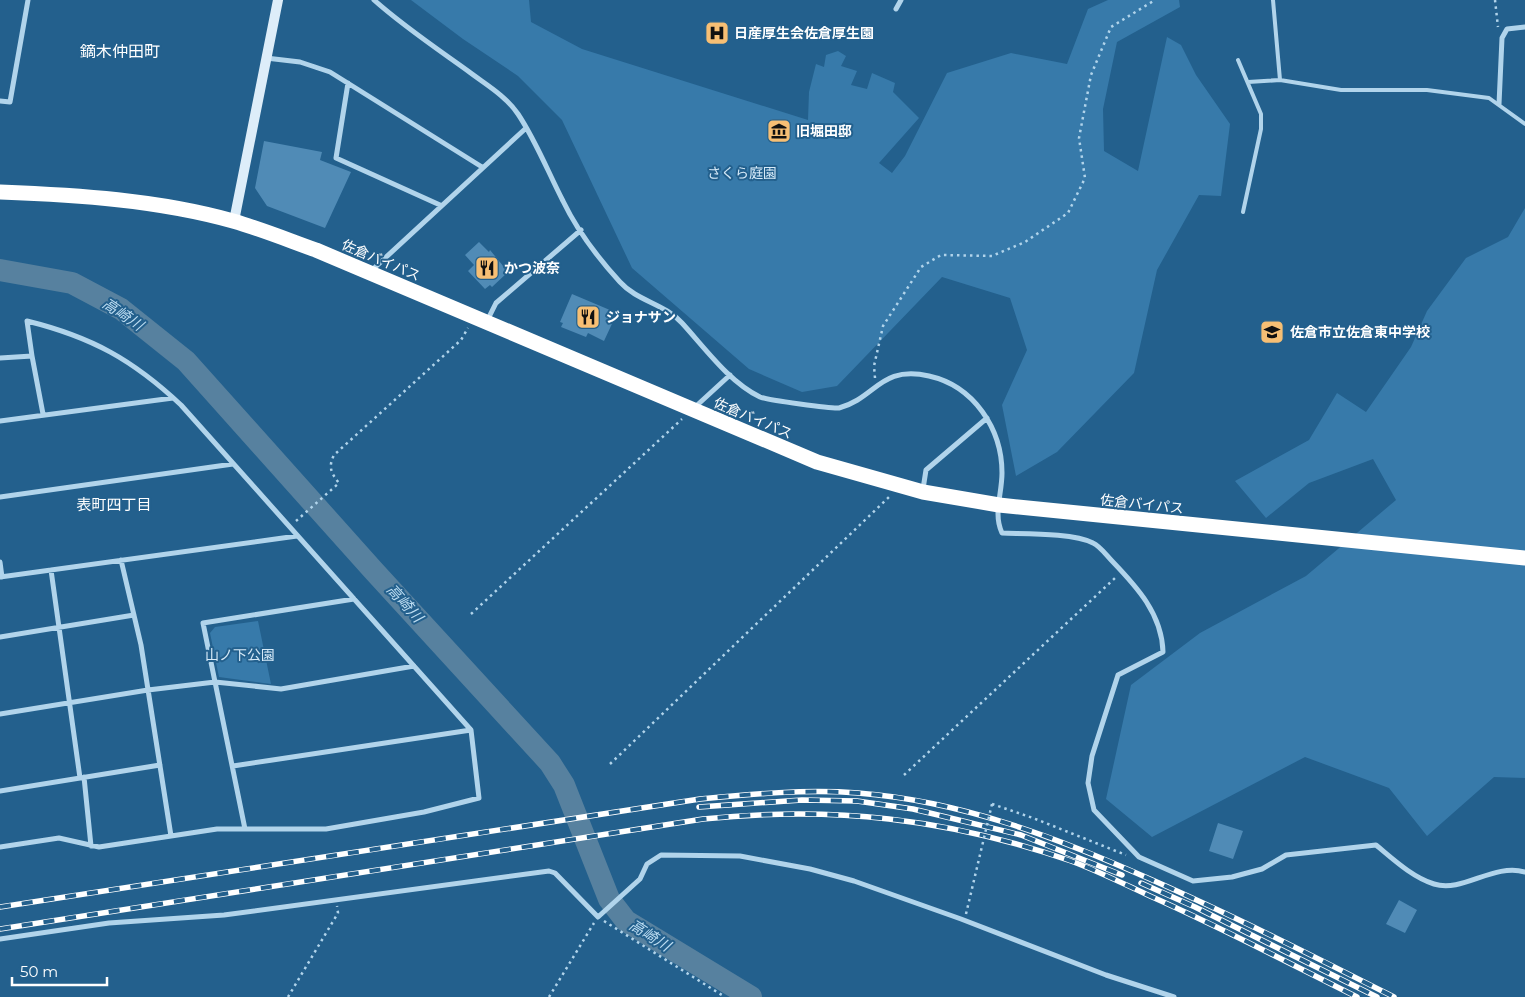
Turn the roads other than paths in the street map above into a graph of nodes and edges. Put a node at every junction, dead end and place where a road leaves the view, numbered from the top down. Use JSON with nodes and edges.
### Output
{"nodes":[{"id":1,"x":28,"y":0,"type":"edge"},
{"id":2,"x":278,"y":0,"type":"edge"},
{"id":3,"x":374,"y":0,"type":"edge"},
{"id":4,"x":901,"y":0,"type":"edge"},
{"id":5,"x":1273,"y":0,"type":"edge"},
{"id":6,"x":896,"y":9,"type":"dead end"},
{"id":7,"x":1525,"y":27,"type":"edge"},
{"id":8,"x":266,"y":58,"type":"junction"},
{"id":9,"x":1238,"y":60,"type":"dead end"},
{"id":10,"x":1280,"y":80,"type":"junction"},
{"id":11,"x":1248,"y":82,"type":"junction"},
{"id":12,"x":348,"y":83,"type":"junction"},
{"id":13,"x":0,"y":101,"type":"edge"},
{"id":14,"x":1499,"y":104,"type":"junction"},
{"id":15,"x":1525,"y":124,"type":"edge"},
{"id":16,"x":525,"y":128,"type":"junction"},
{"id":17,"x":482,"y":167,"type":"junction"},
{"id":18,"x":0,"y":192,"type":"edge"},
{"id":19,"x":440,"y":205,"type":"junction"},
{"id":20,"x":1243,"y":212,"type":"dead end"},
{"id":21,"x":234,"y":221,"type":"junction"},
{"id":22,"x":581,"y":230,"type":"junction"},
{"id":23,"x":369,"y":273,"type":"junction"},
{"id":24,"x":480,"y":321,"type":"junction"},
{"id":25,"x":32,"y":356,"type":"junction"},
{"id":26,"x":0,"y":358,"type":"edge"},
{"id":27,"x":730,"y":374,"type":"junction"},
{"id":28,"x":173,"y":398,"type":"junction"},
{"id":29,"x":692,"y":410,"type":"junction"},
{"id":30,"x":43,"y":414,"type":"junction"},
{"id":31,"x":987,"y":418,"type":"junction"},
{"id":32,"x":0,"y":421,"type":"edge"},
{"id":33,"x":234,"y":464,"type":"junction"},
{"id":34,"x":923,"y":492,"type":"junction"},
{"id":35,"x":0,"y":497,"type":"edge"},
{"id":36,"x":999,"y":505,"type":"junction"},
{"id":37,"x":298,"y":536,"type":"junction"},
{"id":38,"x":1525,"y":558,"type":"edge"},
{"id":39,"x":121,"y":560,"type":"junction"},
{"id":40,"x":0,"y":562,"type":"edge"},
{"id":41,"x":51,"y":570,"type":"junction"},
{"id":42,"x":1,"y":577,"type":"edge"},
{"id":43,"x":354,"y":599,"type":"junction"},
{"id":44,"x":134,"y":615,"type":"junction"},
{"id":45,"x":59,"y":628,"type":"junction"},
{"id":46,"x":0,"y":637,"type":"edge"},
{"id":47,"x":414,"y":666,"type":"junction"},
{"id":48,"x":216,"y":682,"type":"junction"},
{"id":49,"x":148,"y":690,"type":"junction"},
{"id":50,"x":70,"y":702,"type":"junction"},
{"id":51,"x":0,"y":714,"type":"edge"},
{"id":52,"x":471,"y":730,"type":"junction"},
{"id":53,"x":160,"y":765,"type":"junction"},
{"id":54,"x":233,"y":766,"type":"junction"},
{"id":55,"x":82,"y":778,"type":"junction"},
{"id":56,"x":0,"y":791,"type":"edge"},
{"id":57,"x":245,"y":829,"type":"junction"},
{"id":58,"x":171,"y":836,"type":"junction"},
{"id":59,"x":91,"y":846,"type":"junction"},
{"id":60,"x":0,"y":847,"type":"edge"},
{"id":61,"x":1525,"y":872,"type":"edge"},
{"id":62,"x":0,"y":939,"type":"edge"},
{"id":63,"x":1174,"y":997,"type":"edge"}],
"edges":[{"from":1,"to":13,"type":"street"},
{"from":2,"to":8,"type":"street"},
{"from":3,"to":16,"type":"street"},
{"from":4,"to":6,"type":"street"},
{"from":5,"to":10,"type":"lane"},
{"from":7,"to":14,"type":"street"},
{"from":8,"to":12,"type":"street"},
{"from":8,"to":21,"type":"street"},
{"from":9,"to":11,"type":"lane"},
{"from":10,"to":11,"type":"lane"},
{"from":10,"to":14,"type":"lane"},
{"from":11,"to":20,"type":"lane"},
{"from":12,"to":17,"type":"street"},
{"from":12,"to":19,"type":"street"},
{"from":14,"to":15,"type":"lane"},
{"from":16,"to":17,"type":"street"},
{"from":16,"to":22,"type":"street"},
{"from":17,"to":19,"type":"street"},
{"from":18,"to":21,"type":"highway","name":"佐倉バイパス"},
{"from":19,"to":23,"type":"street"},
{"from":21,"to":23,"type":"highway","name":"佐倉バイパス"},
{"from":22,"to":24,"type":"street"},
{"from":22,"to":27,"type":"street"},
{"from":23,"to":24,"type":"highway","name":"佐倉バイパス"},
{"from":24,"to":29,"type":"highway","name":"佐倉バイパス"},
{"from":25,"to":26,"type":"street"},
{"from":25,"to":28,"type":"street"},
{"from":25,"to":30,"type":"street"},
{"from":27,"to":29,"type":"street"},
{"from":27,"to":31,"type":"street"},
{"from":28,"to":30,"type":"street"},
{"from":28,"to":33,"type":"street"},
{"from":29,"to":34,"type":"highway","name":"佐倉バイパス"},
{"from":30,"to":32,"type":"street"},
{"from":31,"to":34,"type":"street"},
{"from":31,"to":36,"type":"street"},
{"from":33,"to":35,"type":"street"},
{"from":33,"to":37,"type":"street"},
{"from":34,"to":36,"type":"highway","name":"佐倉バイパス"},
{"from":36,"to":38,"type":"highway","name":"佐倉バイパス"},
{"from":36,"to":61,"type":"street"},
{"from":37,"to":39,"type":"street"},
{"from":37,"to":43,"type":"street"},
{"from":39,"to":41,"type":"street"},
{"from":39,"to":44,"type":"street"},
{"from":40,"to":42,"type":"street"},
{"from":41,"to":42,"type":"street"},
{"from":41,"to":45,"type":"street"},
{"from":43,"to":47,"type":"street"},
{"from":43,"to":48,"type":"street"},
{"from":44,"to":45,"type":"street"},
{"from":44,"to":49,"type":"street"},
{"from":45,"to":46,"type":"street"},
{"from":45,"to":50,"type":"street"},
{"from":47,"to":48,"type":"street"},
{"from":47,"to":52,"type":"street"},
{"from":48,"to":49,"type":"street"},
{"from":48,"to":54,"type":"street"},
{"from":49,"to":50,"type":"street"},
{"from":49,"to":53,"type":"street"},
{"from":50,"to":51,"type":"street"},
{"from":50,"to":55,"type":"street"},
{"from":52,"to":54,"type":"street"},
{"from":52,"to":57,"type":"street"},
{"from":53,"to":55,"type":"street"},
{"from":53,"to":58,"type":"street"},
{"from":54,"to":57,"type":"street"},
{"from":55,"to":56,"type":"street"},
{"from":55,"to":59,"type":"street"},
{"from":57,"to":58,"type":"street"},
{"from":58,"to":59,"type":"street"},
{"from":59,"to":60,"type":"street"},
{"from":62,"to":63,"type":"street"}]}
